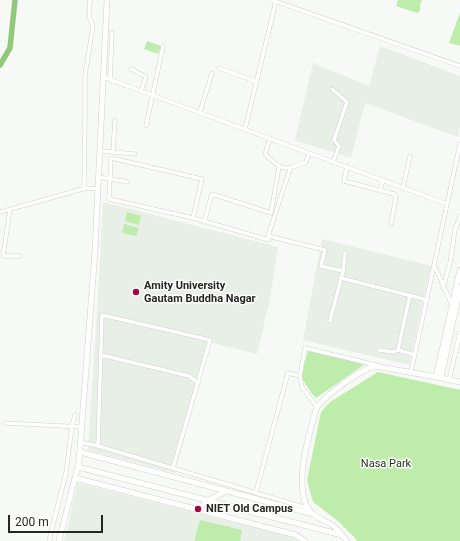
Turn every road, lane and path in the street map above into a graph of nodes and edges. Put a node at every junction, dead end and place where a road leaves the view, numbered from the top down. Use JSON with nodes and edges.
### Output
{"nodes":[{"id":1,"x":90,"y":0,"type":"edge"},
{"id":2,"x":107,"y":0,"type":"edge"},
{"id":3,"x":274,"y":1,"type":"edge"},
{"id":4,"x":112,"y":33,"type":"dead end"},
{"id":5,"x":163,"y":46,"type":"dead end"},
{"id":6,"x":460,"y":66,"type":"edge"},
{"id":7,"x":219,"y":68,"type":"dead end"},
{"id":8,"x":131,"y":70,"type":"dead end"},
{"id":9,"x":212,"y":73,"type":"dead end"},
{"id":10,"x":104,"y":77,"type":"junction"},
{"id":11,"x":110,"y":79,"type":"junction"},
{"id":12,"x":257,"y":82,"type":"junction"},
{"id":13,"x":332,"y":89,"type":"dead end"},
{"id":14,"x":141,"y":91,"type":"junction"},
{"id":15,"x":154,"y":95,"type":"junction"},
{"id":16,"x":200,"y":112,"type":"junction"},
{"id":17,"x":116,"y":120,"type":"dead end"},
{"id":18,"x":146,"y":126,"type":"dead end"},
{"id":19,"x":245,"y":129,"type":"junction"},
{"id":20,"x":270,"y":138,"type":"junction"},
{"id":21,"x":460,"y":144,"type":"edge"},
{"id":22,"x":100,"y":151,"type":"junction"},
{"id":23,"x":113,"y":151,"type":"junction"},
{"id":24,"x":309,"y":153,"type":"junction"},
{"id":25,"x":135,"y":154,"type":"dead end"},
{"id":26,"x":410,"y":156,"type":"dead end"},
{"id":27,"x":333,"y":162,"type":"junction"},
{"id":28,"x":347,"y":166,"type":"junction"},
{"id":29,"x":279,"y":167,"type":"junction"},
{"id":30,"x":290,"y":169,"type":"junction"},
{"id":31,"x":99,"y":176,"type":"junction"},
{"id":32,"x":110,"y":178,"type":"junction"},
{"id":33,"x":383,"y":180,"type":"junction"},
{"id":34,"x":128,"y":182,"type":"dead end"},
{"id":35,"x":403,"y":187,"type":"junction"},
{"id":36,"x":84,"y":189,"type":"junction"},
{"id":37,"x":98,"y":189,"type":"junction"},
{"id":38,"x":380,"y":191,"type":"junction"},
{"id":39,"x":447,"y":204,"type":"junction"},
{"id":40,"x":10,"y":210,"type":"junction"},
{"id":41,"x":0,"y":212,"type":"edge"},
{"id":42,"x":460,"y":216,"type":"edge"},
{"id":43,"x":193,"y":218,"type":"junction"},
{"id":44,"x":204,"y":222,"type":"junction"},
{"id":45,"x":391,"y":224,"type":"dead end"},
{"id":46,"x":269,"y":240,"type":"dead end"},
{"id":47,"x":345,"y":254,"type":"dead end"},
{"id":48,"x":20,"y":256,"type":"dead end"},
{"id":49,"x":1,"y":257,"type":"edge"},
{"id":50,"x":434,"y":265,"type":"junction"},
{"id":51,"x":460,"y":270,"type":"edge"},
{"id":52,"x":343,"y":271,"type":"junction"},
{"id":53,"x":342,"y":278,"type":"junction"},
{"id":54,"x":443,"y":288,"type":"junction"},
{"id":55,"x":460,"y":288,"type":"edge"},
{"id":56,"x":410,"y":295,"type":"junction"},
{"id":57,"x":459,"y":297,"type":"edge"},
{"id":58,"x":427,"y":300,"type":"junction"},
{"id":59,"x":452,"y":306,"type":"junction"},
{"id":60,"x":330,"y":322,"type":"dead end"},
{"id":61,"x":460,"y":333,"type":"edge"},
{"id":62,"x":379,"y":350,"type":"dead end"},
{"id":63,"x":398,"y":350,"type":"junction"},
{"id":64,"x":101,"y":355,"type":"junction"},
{"id":65,"x":415,"y":355,"type":"junction"},
{"id":66,"x":383,"y":366,"type":"junction"},
{"id":67,"x":411,"y":372,"type":"junction"},
{"id":68,"x":300,"y":376,"type":"junction"},
{"id":69,"x":439,"y":377,"type":"junction"},
{"id":70,"x":450,"y":380,"type":"junction"},
{"id":71,"x":460,"y":382,"type":"edge"},
{"id":72,"x":198,"y":383,"type":"junction"},
{"id":73,"x":316,"y":407,"type":"junction"},
{"id":74,"x":75,"y":415,"type":"dead end"},
{"id":75,"x":5,"y":423,"type":"dead end"},
{"id":76,"x":72,"y":426,"type":"junction"},
{"id":77,"x":82,"y":426,"type":"junction"},
{"id":78,"x":80,"y":442,"type":"junction"},
{"id":79,"x":98,"y":446,"type":"junction"},
{"id":80,"x":80,"y":452,"type":"junction"},
{"id":81,"x":78,"y":467,"type":"junction"},
{"id":82,"x":173,"y":468,"type":"junction"},
{"id":83,"x":75,"y":478,"type":"junction"},
{"id":84,"x":226,"y":491,"type":"junction"},
{"id":85,"x":256,"y":492,"type":"junction"},
{"id":86,"x":207,"y":502,"type":"junction"},
{"id":87,"x":199,"y":508,"type":"junction"},
{"id":88,"x":307,"y":508,"type":"junction"},
{"id":89,"x":314,"y":515,"type":"junction"},
{"id":90,"x":343,"y":536,"type":"junction"},
{"id":91,"x":49,"y":541,"type":"edge"},
{"id":92,"x":59,"y":541,"type":"edge"},
{"id":93,"x":305,"y":541,"type":"edge"},
{"id":94,"x":347,"y":541,"type":"edge"}],
"edges":[{"from":1,"to":36,"type":"street"},
{"from":2,"to":10,"type":"street"},
{"from":3,"to":6,"type":"street"},
{"from":3,"to":12,"type":"street"},
{"from":4,"to":11,"type":"street"},
{"from":5,"to":15,"type":"street"},
{"from":7,"to":12,"type":"street"},
{"from":8,"to":14,"type":"street"},
{"from":9,"to":16,"type":"street"},
{"from":10,"to":11,"type":"street"},
{"from":10,"to":22,"type":"street"},
{"from":11,"to":14,"type":"street"},
{"from":12,"to":19,"type":"street"},
{"from":13,"to":27,"type":"street"},
{"from":14,"to":15,"type":"street"},
{"from":15,"to":16,"type":"street"},
{"from":15,"to":18,"type":"street"},
{"from":16,"to":19,"type":"street"},
{"from":17,"to":23,"type":"street"},
{"from":19,"to":20,"type":"street"},
{"from":20,"to":24,"type":"street"},
{"from":20,"to":29,"type":"street"},
{"from":21,"to":39,"type":"street"},
{"from":22,"to":23,"type":"street"},
{"from":22,"to":31,"type":"street"},
{"from":23,"to":25,"type":"street"},
{"from":24,"to":27,"type":"street"},
{"from":24,"to":30,"type":"street"},
{"from":26,"to":35,"type":"street"},
{"from":27,"to":28,"type":"street"},
{"from":28,"to":33,"type":"street"},
{"from":28,"to":38,"type":"street"},
{"from":29,"to":30,"type":"street"},
{"from":29,"to":44,"type":"street"},
{"from":30,"to":52,"type":"street"},
{"from":31,"to":32,"type":"street"},
{"from":31,"to":37,"type":"street"},
{"from":32,"to":34,"type":"street"},
{"from":32,"to":43,"type":"street"},
{"from":32,"to":43,"type":"street"},
{"from":33,"to":35,"type":"street"},
{"from":33,"to":38,"type":"street"},
{"from":35,"to":39,"type":"street"},
{"from":36,"to":37,"type":"street"},
{"from":36,"to":40,"type":"street"},
{"from":37,"to":77,"type":"street"},
{"from":38,"to":45,"type":"street"},
{"from":39,"to":50,"type":"street"},
{"from":40,"to":41,"type":"street"},
{"from":40,"to":49,"type":"street"},
{"from":42,"to":54,"type":"street"},
{"from":43,"to":44,"type":"street"},
{"from":44,"to":46,"type":"street"},
{"from":47,"to":52,"type":"street"},
{"from":48,"to":49,"type":"street"},
{"from":50,"to":54,"type":"street"},
{"from":50,"to":58,"type":"street"},
{"from":51,"to":59,"type":"street"},
{"from":52,"to":53,"type":"street"},
{"from":53,"to":56,"type":"street"},
{"from":53,"to":60,"type":"street"},
{"from":54,"to":59,"type":"street"},
{"from":55,"to":57,"type":"street"},
{"from":56,"to":58,"type":"street"},
{"from":56,"to":63,"type":"street"},
{"from":57,"to":69,"type":"street"},
{"from":58,"to":65,"type":"street"},
{"from":59,"to":69,"type":"street"},
{"from":61,"to":70,"type":"street"},
{"from":62,"to":63,"type":"street"},
{"from":63,"to":65,"type":"street"},
{"from":64,"to":72,"type":"street"},
{"from":64,"to":72,"type":"street"},
{"from":64,"to":79,"type":"street"},
{"from":65,"to":67,"type":"street"},
{"from":66,"to":67,"type":"street"},
{"from":66,"to":68,"type":"street"},
{"from":66,"to":73,"type":"street"},
{"from":67,"to":69,"type":"street"},
{"from":68,"to":73,"type":"street"},
{"from":68,"to":85,"type":"street"},
{"from":69,"to":70,"type":"street"},
{"from":70,"to":71,"type":"street"},
{"from":72,"to":82,"type":"street"},
{"from":73,"to":88,"type":"street"},
{"from":74,"to":76,"type":"street"},
{"from":75,"to":76,"type":"street"},
{"from":76,"to":77,"type":"street"},
{"from":76,"to":91,"type":"street"},
{"from":77,"to":78,"type":"street"},
{"from":78,"to":79,"type":"street"},
{"from":78,"to":80,"type":"street"},
{"from":79,"to":82,"type":"street"},
{"from":80,"to":81,"type":"street"},
{"from":80,"to":84,"type":"street"},
{"from":81,"to":83,"type":"street"},
{"from":81,"to":86,"type":"street"},
{"from":82,"to":85,"type":"street"},
{"from":83,"to":87,"type":"street"},
{"from":83,"to":92,"type":"street"},
{"from":84,"to":86,"type":"street"},
{"from":84,"to":89,"type":"street"},
{"from":85,"to":88,"type":"street"},
{"from":86,"to":87,"type":"street"},
{"from":86,"to":90,"type":"street"},
{"from":87,"to":93,"type":"street"},
{"from":88,"to":89,"type":"street"},
{"from":89,"to":90,"type":"street"},
{"from":90,"to":94,"type":"street"}]}
